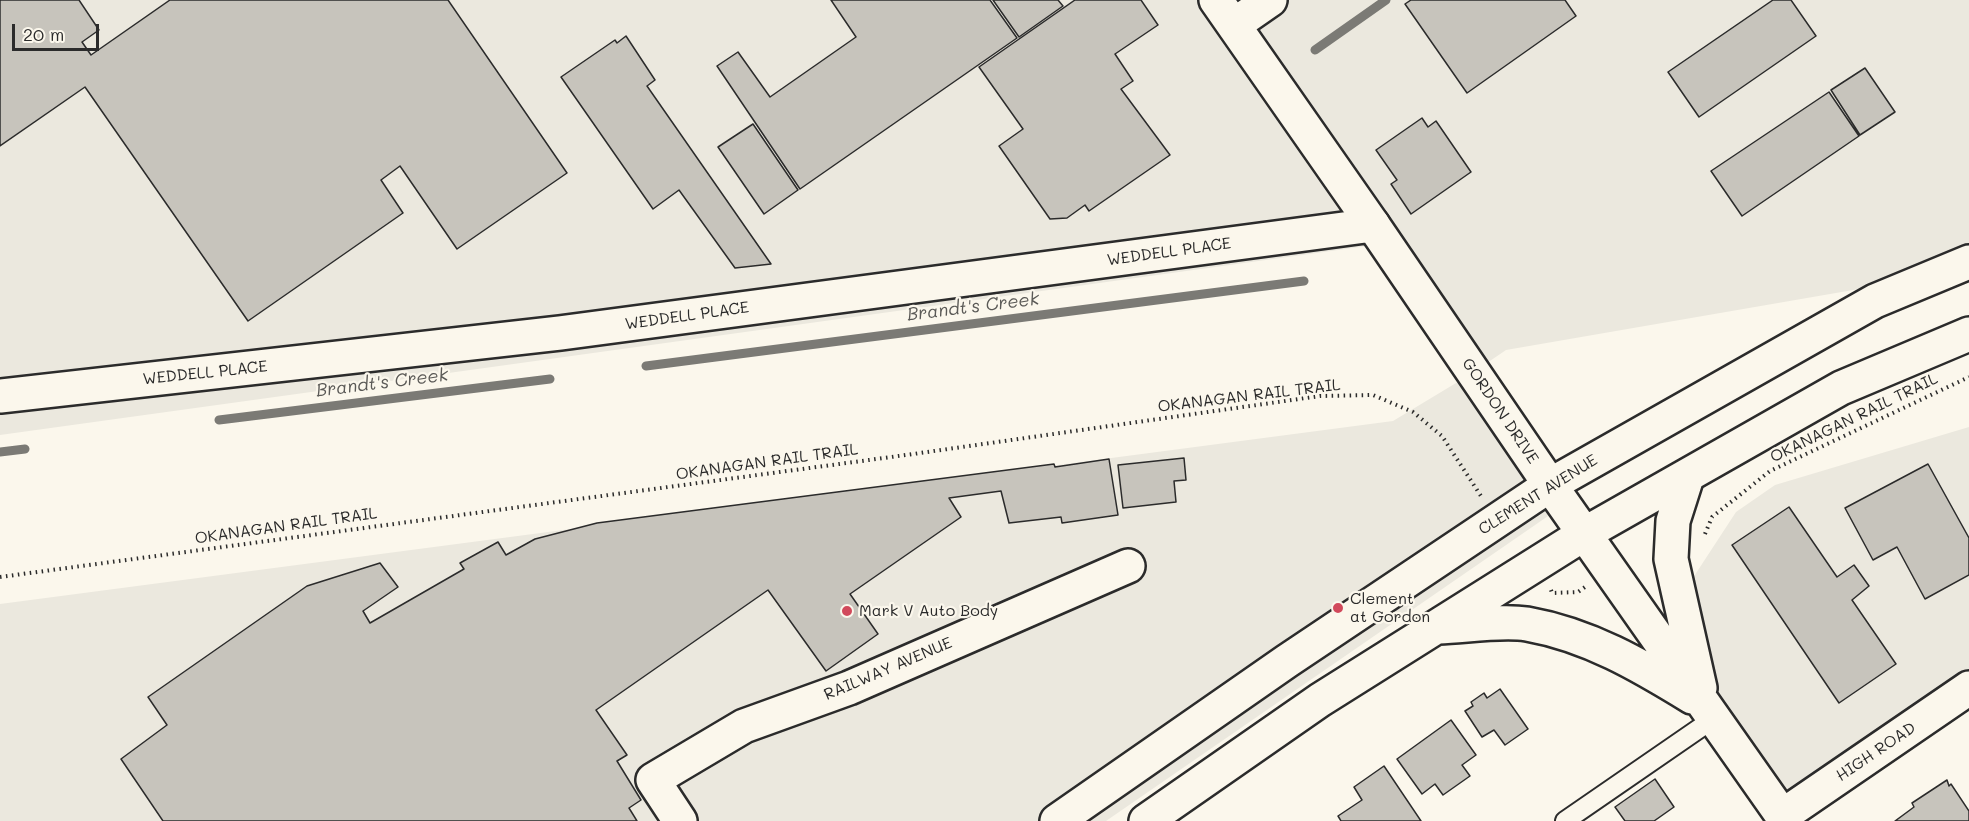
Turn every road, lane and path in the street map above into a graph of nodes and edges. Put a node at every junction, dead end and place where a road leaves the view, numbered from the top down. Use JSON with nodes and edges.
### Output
{"nodes":[{"id":1,"x":1270,"y":0,"type":"edge"},
{"id":2,"x":1225,"y":12,"type":"edge"},
{"id":3,"x":1373,"y":225,"type":"junction"},
{"id":4,"x":1969,"y":262,"type":"edge"},
{"id":5,"x":1969,"y":334,"type":"edge"},
{"id":6,"x":1969,"y":376,"type":"edge"},
{"id":7,"x":0,"y":396,"type":"edge"},
{"id":8,"x":1687,"y":477,"type":"junction"},
{"id":9,"x":1550,"y":485,"type":"junction"},
{"id":10,"x":1489,"y":501,"type":"dead end"},
{"id":11,"x":1584,"y":534,"type":"junction"},
{"id":12,"x":1704,"y":538,"type":"dead end"},
{"id":13,"x":1128,"y":566,"type":"dead end"},
{"id":14,"x":0,"y":577,"type":"edge"},
{"id":15,"x":1578,"y":592,"type":"dead end"},
{"id":16,"x":1552,"y":593,"type":"dead end"},
{"id":17,"x":1437,"y":627,"type":"junction"},
{"id":18,"x":1969,"y":688,"type":"edge"},
{"id":19,"x":1708,"y":711,"type":"junction"},
{"id":20,"x":1132,"y":769,"type":"junction"},
{"id":21,"x":1784,"y":818,"type":"edge"},
{"id":22,"x":680,"y":821,"type":"edge"},
{"id":23,"x":1057,"y":821,"type":"edge"},
{"id":24,"x":1079,"y":821,"type":"edge"},
{"id":25,"x":1146,"y":821,"type":"edge"},
{"id":26,"x":1565,"y":821,"type":"edge"}],
"edges":[{"from":1,"to":2,"type":"main road"},
{"from":2,"to":3,"type":"main road","name":"GORDON DRIVE"},
{"from":3,"to":7,"type":"main road","name":"WEDDELL PLACE"},
{"from":3,"to":9,"type":"main road","name":"GORDON DRIVE"},
{"from":4,"to":9,"type":"main road","name":"CLEMENT AVENUE"},
{"from":5,"to":8,"type":"main road"},
{"from":6,"to":12,"type":"path","name":"OKANAGAN RAIL TRAIL"},
{"from":8,"to":11,"type":"main road"},
{"from":8,"to":19,"type":"main road"},
{"from":9,"to":11,"type":"main road","name":"GORDON DRIVE"},
{"from":9,"to":20,"type":"main road","name":"CLEMENT AVENUE"},
{"from":10,"to":14,"type":"path","name":"OKANAGAN RAIL TRAIL"},
{"from":11,"to":17,"type":"main road"},
{"from":11,"to":19,"type":"main road","name":"GORDON DRIVE"},
{"from":13,"to":22,"type":"main road","name":"RAILWAY AVENUE"},
{"from":15,"to":16,"type":"path"},
{"from":17,"to":19,"type":"main road"},
{"from":17,"to":25,"type":"main road"},
{"from":18,"to":21,"type":"main road","name":"HIGH ROAD"},
{"from":19,"to":21,"type":"main road","name":"GORDON DRIVE"},
{"from":19,"to":26,"type":"lane"},
{"from":20,"to":23,"type":"main road","name":"CLEMENT AVENUE"},
{"from":20,"to":24,"type":"main road","name":"CLEMENT AVENUE"}]}
